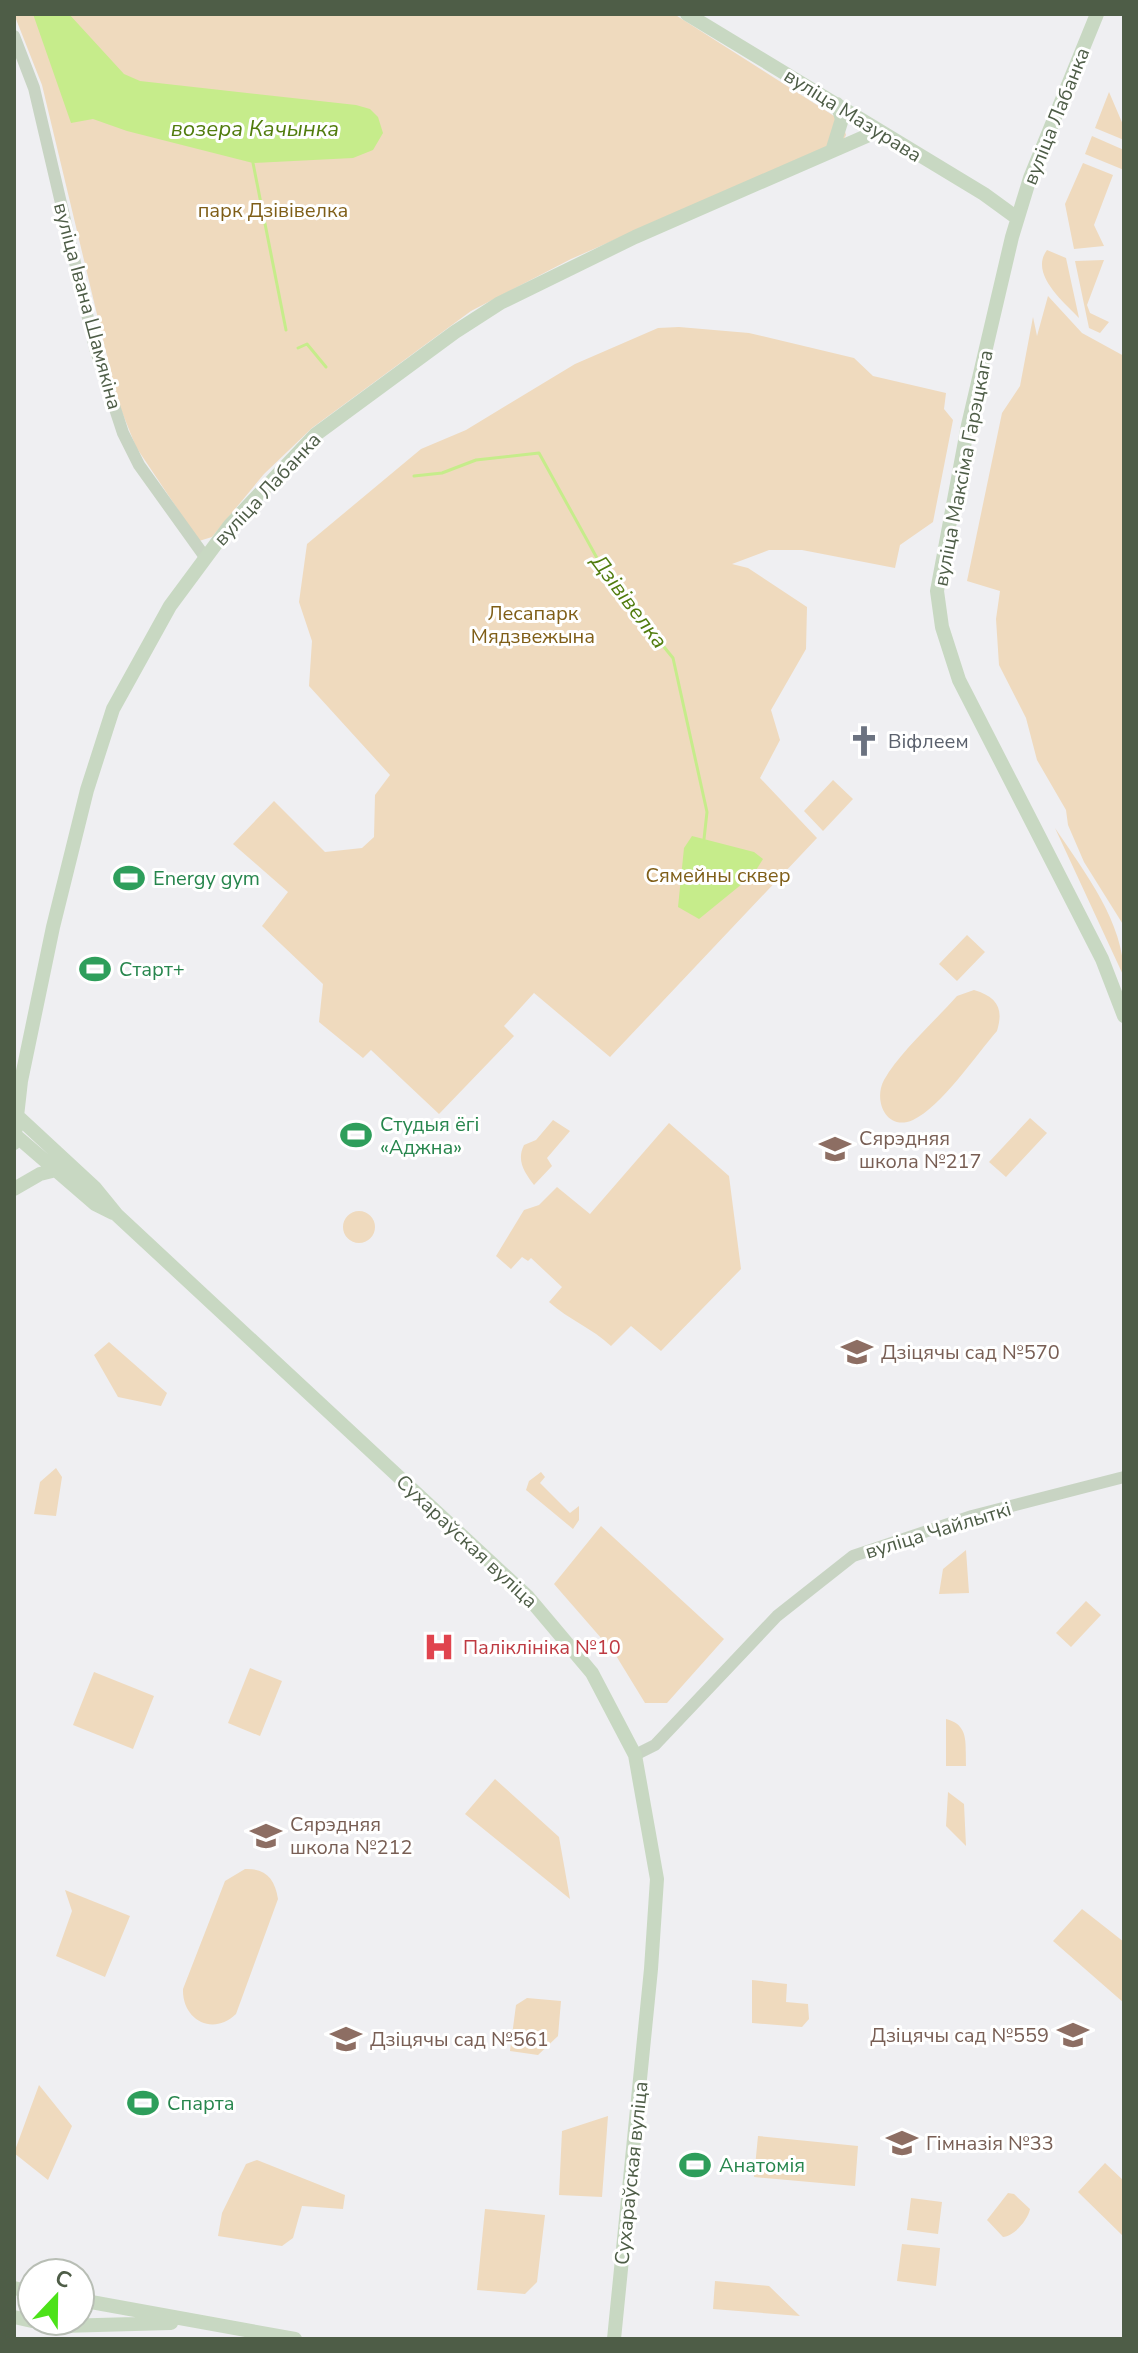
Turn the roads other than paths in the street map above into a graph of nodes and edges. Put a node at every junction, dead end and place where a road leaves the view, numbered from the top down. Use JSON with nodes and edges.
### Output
{"nodes":[{"id":1,"x":687,"y":14,"type":"edge"},
{"id":2,"x":1097,"y":14,"type":"edge"},
{"id":3,"x":14,"y":36,"type":"edge"},
{"id":4,"x":837,"y":104,"type":"junction"},
{"id":5,"x":878,"y":131,"type":"junction"},
{"id":6,"x":833,"y":148,"type":"junction"},
{"id":7,"x":1017,"y":218,"type":"junction"},
{"id":8,"x":205,"y":557,"type":"junction"},
{"id":9,"x":1124,"y":1016,"type":"edge"},
{"id":10,"x":17,"y":1085,"type":"edge"},
{"id":11,"x":16,"y":1114,"type":"edge"},
{"id":12,"x":14,"y":1134,"type":"edge"},
{"id":13,"x":14,"y":1143,"type":"edge"},
{"id":14,"x":56,"y":1170,"type":"junction"},
{"id":15,"x":14,"y":1189,"type":"edge"},
{"id":16,"x":117,"y":1215,"type":"junction"},
{"id":17,"x":1124,"y":1477,"type":"edge"},
{"id":18,"x":635,"y":1755,"type":"junction"},
{"id":19,"x":96,"y":2303,"type":"edge"},
{"id":20,"x":200,"y":2322,"type":"junction"},
{"id":21,"x":96,"y":2325,"type":"edge"},
{"id":22,"x":295,"y":2339,"type":"edge"},
{"id":23,"x":614,"y":2339,"type":"edge"}],
"edges":[{"from":1,"to":4,"type":"main road","name":"вуліца Мазурава"},
{"from":2,"to":7,"type":"main road","name":"вуліца Лабанка"},
{"from":3,"to":8,"type":"street","name":"вуліца Івана Шамякіна"},
{"from":4,"to":5,"type":"main road","name":"вуліца Мазурава"},
{"from":4,"to":6,"type":"main road"},
{"from":5,"to":6,"type":"main road","name":"вуліца Лабанка"},
{"from":5,"to":7,"type":"main road","name":"вуліца Мазурава"},
{"from":6,"to":8,"type":"main road","name":"вуліца Лабанка"},
{"from":7,"to":9,"type":"main road","name":"вуліца Максіма Гарэцкага"},
{"from":8,"to":10,"type":"main road","name":"вуліца Лабанка"},
{"from":10,"to":11,"type":"main road","name":"вуліца Лабанка"},
{"from":11,"to":12,"type":"main road","name":"вуліца Лабанка"},
{"from":11,"to":16,"type":"main road","name":"Сухараўская вуліца"},
{"from":12,"to":13,"type":"main road","name":"вуліца Лабанка"},
{"from":12,"to":14,"type":"main road","name":"Сухараўская вуліца"},
{"from":14,"to":15,"type":"main road"},
{"from":14,"to":16,"type":"main road","name":"Сухараўская вуліца"},
{"from":16,"to":18,"type":"main road","name":"Сухараўская вуліца"},
{"from":17,"to":18,"type":"street","name":"вуліца Чайлыткі"},
{"from":18,"to":23,"type":"main road","name":"Сухараўская вуліца"},
{"from":19,"to":20,"type":"main road"},
{"from":20,"to":21,"type":"main road"},
{"from":20,"to":22,"type":"main road"}]}
